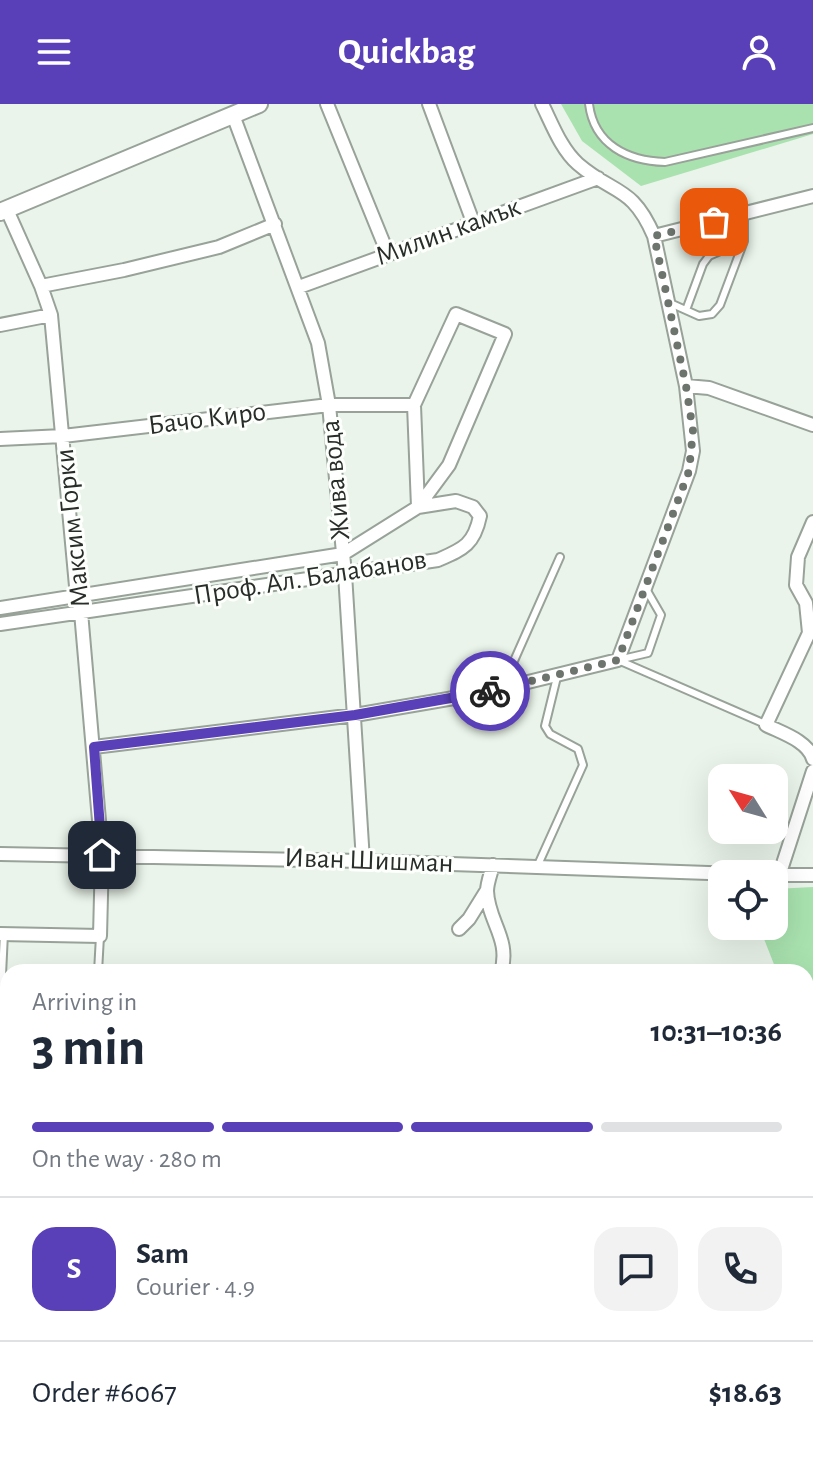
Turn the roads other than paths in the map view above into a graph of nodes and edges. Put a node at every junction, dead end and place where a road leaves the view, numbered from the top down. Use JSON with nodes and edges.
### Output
{"nodes":[{"id":1,"x":327,"y":104,"type":"edge"},
{"id":2,"x":429,"y":104,"type":"edge"},
{"id":3,"x":542,"y":104,"type":"edge"},
{"id":4,"x":589,"y":104,"type":"edge"},
{"id":5,"x":245,"y":108,"type":"edge"},
{"id":6,"x":813,"y":128,"type":"edge"},
{"id":7,"x":598,"y":178,"type":"junction"},
{"id":8,"x":813,"y":196,"type":"edge"},
{"id":9,"x":3,"y":211,"type":"edge"},
{"id":10,"x":744,"y":215,"type":"junction"},
{"id":11,"x":473,"y":222,"type":"junction"},
{"id":12,"x":275,"y":224,"type":"junction"},
{"id":13,"x":654,"y":236,"type":"junction"},
{"id":14,"x":744,"y":241,"type":"junction"},
{"id":15,"x":388,"y":254,"type":"junction"},
{"id":16,"x":41,"y":286,"type":"junction"},
{"id":17,"x":299,"y":287,"type":"junction"},
{"id":18,"x":667,"y":302,"type":"junction"},
{"id":19,"x":686,"y":310,"type":"junction"},
{"id":20,"x":51,"y":315,"type":"junction"},
{"id":21,"x":0,"y":325,"type":"edge"},
{"id":22,"x":686,"y":386,"type":"junction"},
{"id":23,"x":329,"y":405,"type":"junction"},
{"id":24,"x":414,"y":405,"type":"junction"},
{"id":25,"x":813,"y":425,"type":"edge"},
{"id":26,"x":63,"y":436,"type":"junction"},
{"id":27,"x":0,"y":439,"type":"edge"},
{"id":28,"x":418,"y":507,"type":"junction"},
{"id":29,"x":813,"y":522,"type":"edge"},
{"id":30,"x":343,"y":554,"type":"junction"},
{"id":31,"x":560,"y":557,"type":"dead end"},
{"id":32,"x":345,"y":574,"type":"junction"},
{"id":33,"x":645,"y":588,"type":"junction"},
{"id":34,"x":77,"y":597,"type":"junction"},
{"id":35,"x":0,"y":608,"type":"edge"},
{"id":36,"x":81,"y":612,"type":"junction"},
{"id":37,"x":0,"y":624,"type":"edge"},
{"id":38,"x":811,"y":634,"type":"edge"},
{"id":39,"x":618,"y":660,"type":"junction"},
{"id":40,"x":558,"y":675,"type":"junction"},
{"id":41,"x":502,"y":688,"type":"junction"},
{"id":42,"x":355,"y":715,"type":"junction"},
{"id":43,"x":766,"y":725,"type":"junction"},
{"id":44,"x":94,"y":747,"type":"junction"},
{"id":45,"x":813,"y":759,"type":"edge"},
{"id":46,"x":813,"y":771,"type":"edge"},
{"id":47,"x":0,"y":854,"type":"edge"},
{"id":48,"x":102,"y":855,"type":"junction"},
{"id":49,"x":782,"y":860,"type":"edge"},
{"id":50,"x":363,"y":861,"type":"junction"},
{"id":51,"x":493,"y":865,"type":"junction"},
{"id":52,"x":537,"y":867,"type":"junction"},
{"id":53,"x":708,"y":873,"type":"edge"},
{"id":54,"x":813,"y":875,"type":"edge"},
{"id":55,"x":788,"y":876,"type":"edge"},
{"id":56,"x":487,"y":890,"type":"junction"},
{"id":57,"x":459,"y":929,"type":"dead end"},
{"id":58,"x":2,"y":934,"type":"edge"},
{"id":59,"x":100,"y":936,"type":"junction"},
{"id":60,"x":1,"y":964,"type":"edge"},
{"id":61,"x":98,"y":964,"type":"edge"},
{"id":62,"x":502,"y":964,"type":"edge"}],
"edges":[{"from":1,"to":15,"type":"street"},
{"from":2,"to":11,"type":"street"},
{"from":3,"to":7,"type":"street"},
{"from":4,"to":6,"type":"lane"},
{"from":5,"to":9,"type":"street"},
{"from":5,"to":12,"type":"street","name":"Жива вода"},
{"from":7,"to":11,"type":"street","name":"Милин камък"},
{"from":7,"to":13,"type":"street"},
{"from":8,"to":10,"type":"street"},
{"from":9,"to":16,"type":"street","name":"Максим Горки"},
{"from":10,"to":13,"type":"street"},
{"from":10,"to":14,"type":"lane"},
{"from":11,"to":15,"type":"street","name":"Милин камък"},
{"from":12,"to":16,"type":"street"},
{"from":12,"to":17,"type":"street","name":"Жива вода"},
{"from":13,"to":18,"type":"street"},
{"from":14,"to":19,"type":"lane"},
{"from":14,"to":19,"type":"lane"},
{"from":15,"to":17,"type":"street","name":"Милин камък"},
{"from":16,"to":20,"type":"street","name":"Максим Горки"},
{"from":17,"to":23,"type":"street","name":"Жива вода"},
{"from":18,"to":19,"type":"lane"},
{"from":18,"to":22,"type":"street"},
{"from":20,"to":21,"type":"street"},
{"from":20,"to":26,"type":"street","name":"Максим Горки"},
{"from":22,"to":25,"type":"street"},
{"from":22,"to":33,"type":"street"},
{"from":23,"to":24,"type":"street","name":"Бачо Киро"},
{"from":23,"to":26,"type":"street","name":"Бачо Киро"},
{"from":23,"to":30,"type":"street","name":"Жива вода"},
{"from":24,"to":28,"type":"street"},
{"from":24,"to":28,"type":"street"},
{"from":26,"to":27,"type":"street","name":"Бачо Киро"},
{"from":26,"to":34,"type":"street","name":"Максим Горки"},
{"from":28,"to":30,"type":"street","name":"Проф. Ал. Балабанов"},
{"from":28,"to":32,"type":"street","name":"Проф. Ал. Балабанов"},
{"from":29,"to":38,"type":"street"},
{"from":30,"to":32,"type":"street","name":"Жива вода"},
{"from":30,"to":34,"type":"street","name":"Проф. Ал. Балабанов"},
{"from":31,"to":41,"type":"lane"},
{"from":32,"to":36,"type":"street","name":"Проф. Ал. Балабанов"},
{"from":32,"to":42,"type":"street","name":"Жива вода"},
{"from":33,"to":39,"type":"street"},
{"from":33,"to":39,"type":"lane"},
{"from":34,"to":35,"type":"street","name":"Проф. Ал. Балабанов"},
{"from":34,"to":36,"type":"street","name":"Максим Горки"},
{"from":36,"to":37,"type":"street","name":"Проф. Ал. Балабанов"},
{"from":36,"to":44,"type":"street","name":"Максим Горки"},
{"from":38,"to":43,"type":"street"},
{"from":39,"to":40,"type":"street"},
{"from":39,"to":43,"type":"lane"},
{"from":40,"to":41,"type":"street"},
{"from":40,"to":52,"type":"lane"},
{"from":41,"to":42,"type":"street"},
{"from":42,"to":44,"type":"street"},
{"from":42,"to":50,"type":"street","name":"Жива вода"},
{"from":43,"to":45,"type":"street"},
{"from":44,"to":48,"type":"street","name":"Максим Горки"},
{"from":46,"to":49,"type":"street"},
{"from":47,"to":48,"type":"street","name":"Иван Шишман"},
{"from":48,"to":50,"type":"street","name":"Иван Шишман"},
{"from":48,"to":59,"type":"street","name":"Максим Горки"},
{"from":50,"to":51,"type":"street","name":"Иван Шишман"},
{"from":51,"to":52,"type":"street","name":"Иван Шишман"},
{"from":51,"to":56,"type":"street"},
{"from":52,"to":53,"type":"street","name":"Иван Шишман"},
{"from":54,"to":55,"type":"street"},
{"from":56,"to":57,"type":"street"},
{"from":56,"to":62,"type":"street"},
{"from":58,"to":59,"type":"street"},
{"from":58,"to":60,"type":"lane"},
{"from":59,"to":61,"type":"lane"}]}
